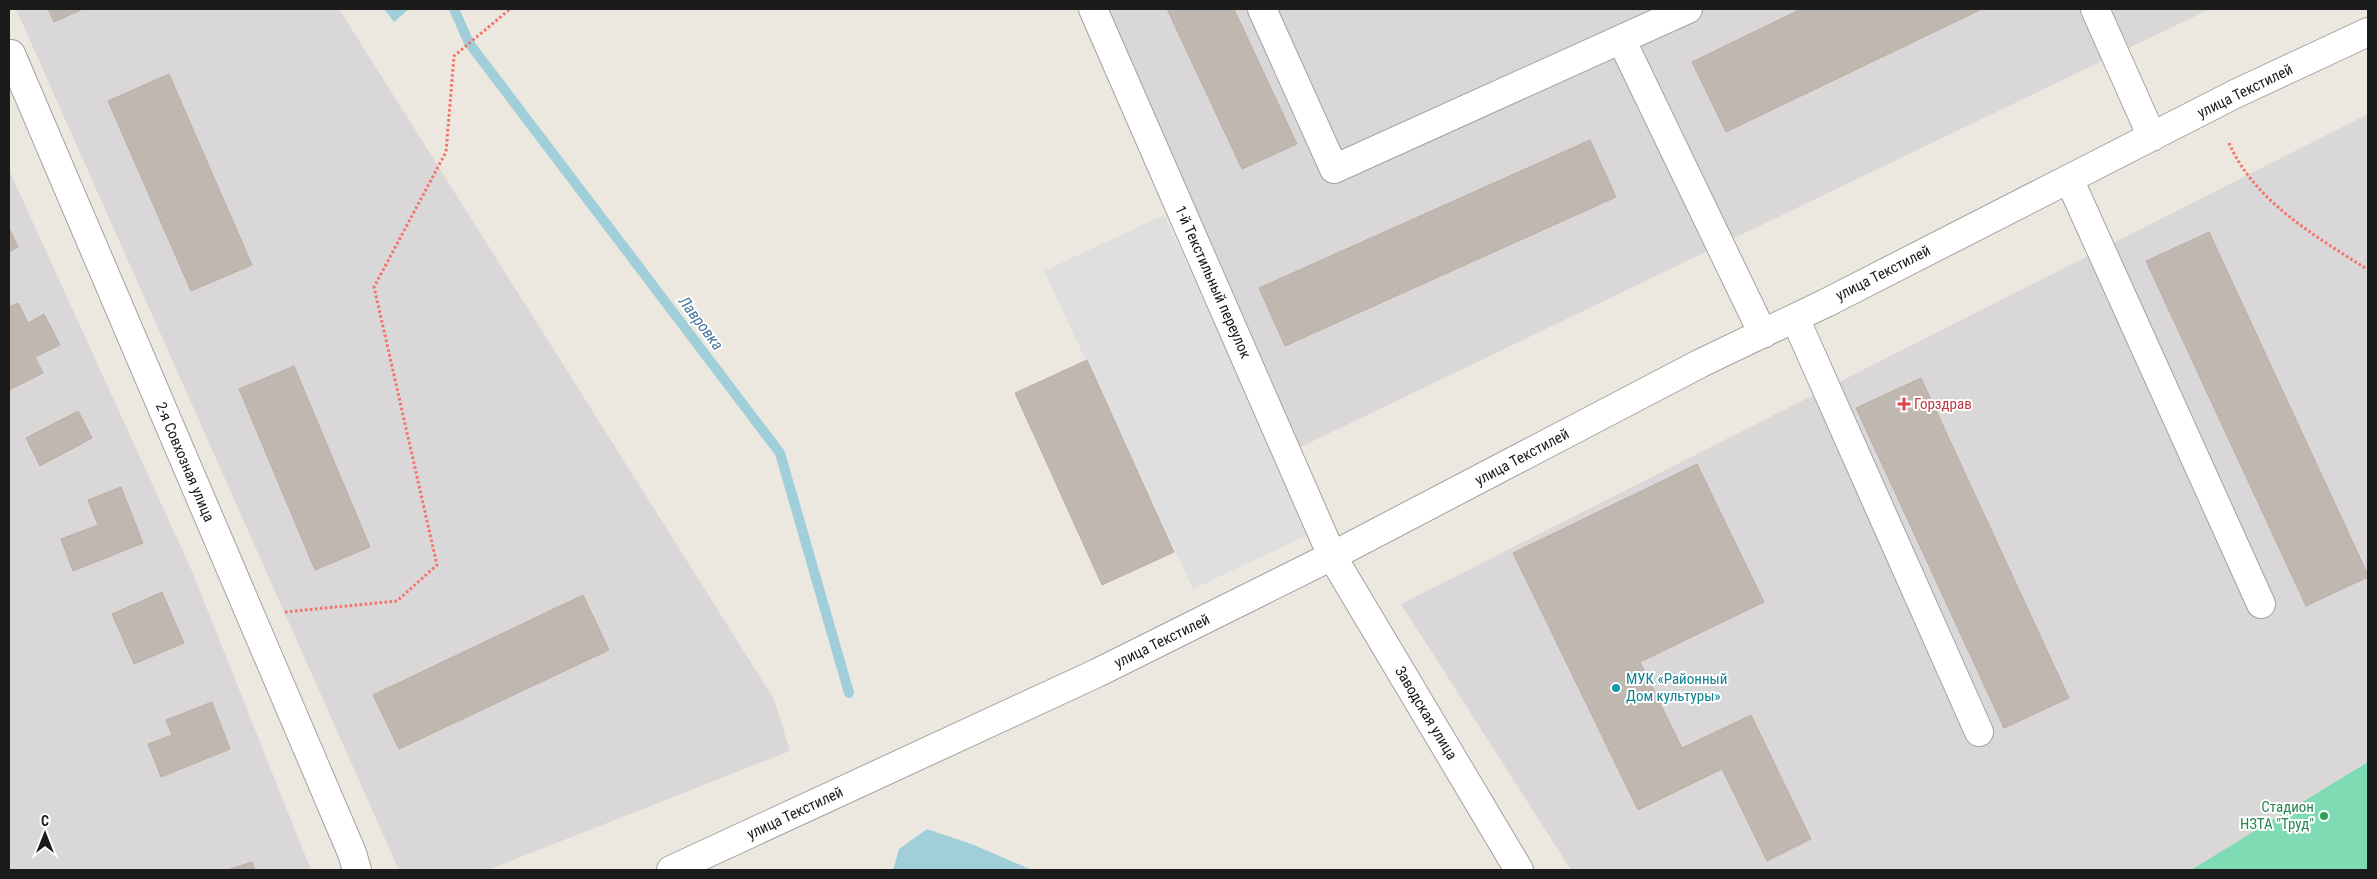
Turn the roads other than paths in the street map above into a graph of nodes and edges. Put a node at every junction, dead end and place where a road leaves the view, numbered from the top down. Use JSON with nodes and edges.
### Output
{"nodes":[{"id":1,"x":1093,"y":9,"type":"edge"},
{"id":2,"x":1262,"y":9,"type":"edge"},
{"id":3,"x":1688,"y":9,"type":"edge"},
{"id":4,"x":2094,"y":9,"type":"edge"},
{"id":5,"x":2368,"y":32,"type":"edge"},
{"id":6,"x":1621,"y":39,"type":"junction"},
{"id":7,"x":11,"y":54,"type":"dead end"},
{"id":8,"x":2152,"y":137,"type":"junction"},
{"id":9,"x":2069,"y":179,"type":"junction"},
{"id":10,"x":1795,"y":318,"type":"junction"},
{"id":11,"x":1763,"y":334,"type":"junction"},
{"id":12,"x":1332,"y":556,"type":"junction"},
{"id":13,"x":2260,"y":604,"type":"dead end"},
{"id":14,"x":1978,"y":732,"type":"dead end"},
{"id":15,"x":357,"y":870,"type":"edge"},
{"id":16,"x":672,"y":870,"type":"edge"},
{"id":17,"x":1519,"y":870,"type":"edge"}],
"edges":[{"from":1,"to":12,"type":"street","name":"1-й Текстильный переулок"},
{"from":2,"to":6,"type":"street"},
{"from":3,"to":6,"type":"street"},
{"from":4,"to":8,"type":"street"},
{"from":5,"to":8,"type":"street","name":"улица Текстилей"},
{"from":6,"to":11,"type":"street"},
{"from":7,"to":15,"type":"street","name":"2-я Совхозная улица"},
{"from":8,"to":9,"type":"street","name":"улица Текстилей"},
{"from":9,"to":10,"type":"street","name":"улица Текстилей"},
{"from":9,"to":13,"type":"street"},
{"from":10,"to":11,"type":"street","name":"улица Текстилей"},
{"from":10,"to":14,"type":"street"},
{"from":11,"to":12,"type":"street","name":"улица Текстилей"},
{"from":12,"to":16,"type":"street","name":"улица Текстилей"},
{"from":12,"to":17,"type":"street","name":"Заводская улица"}]}
